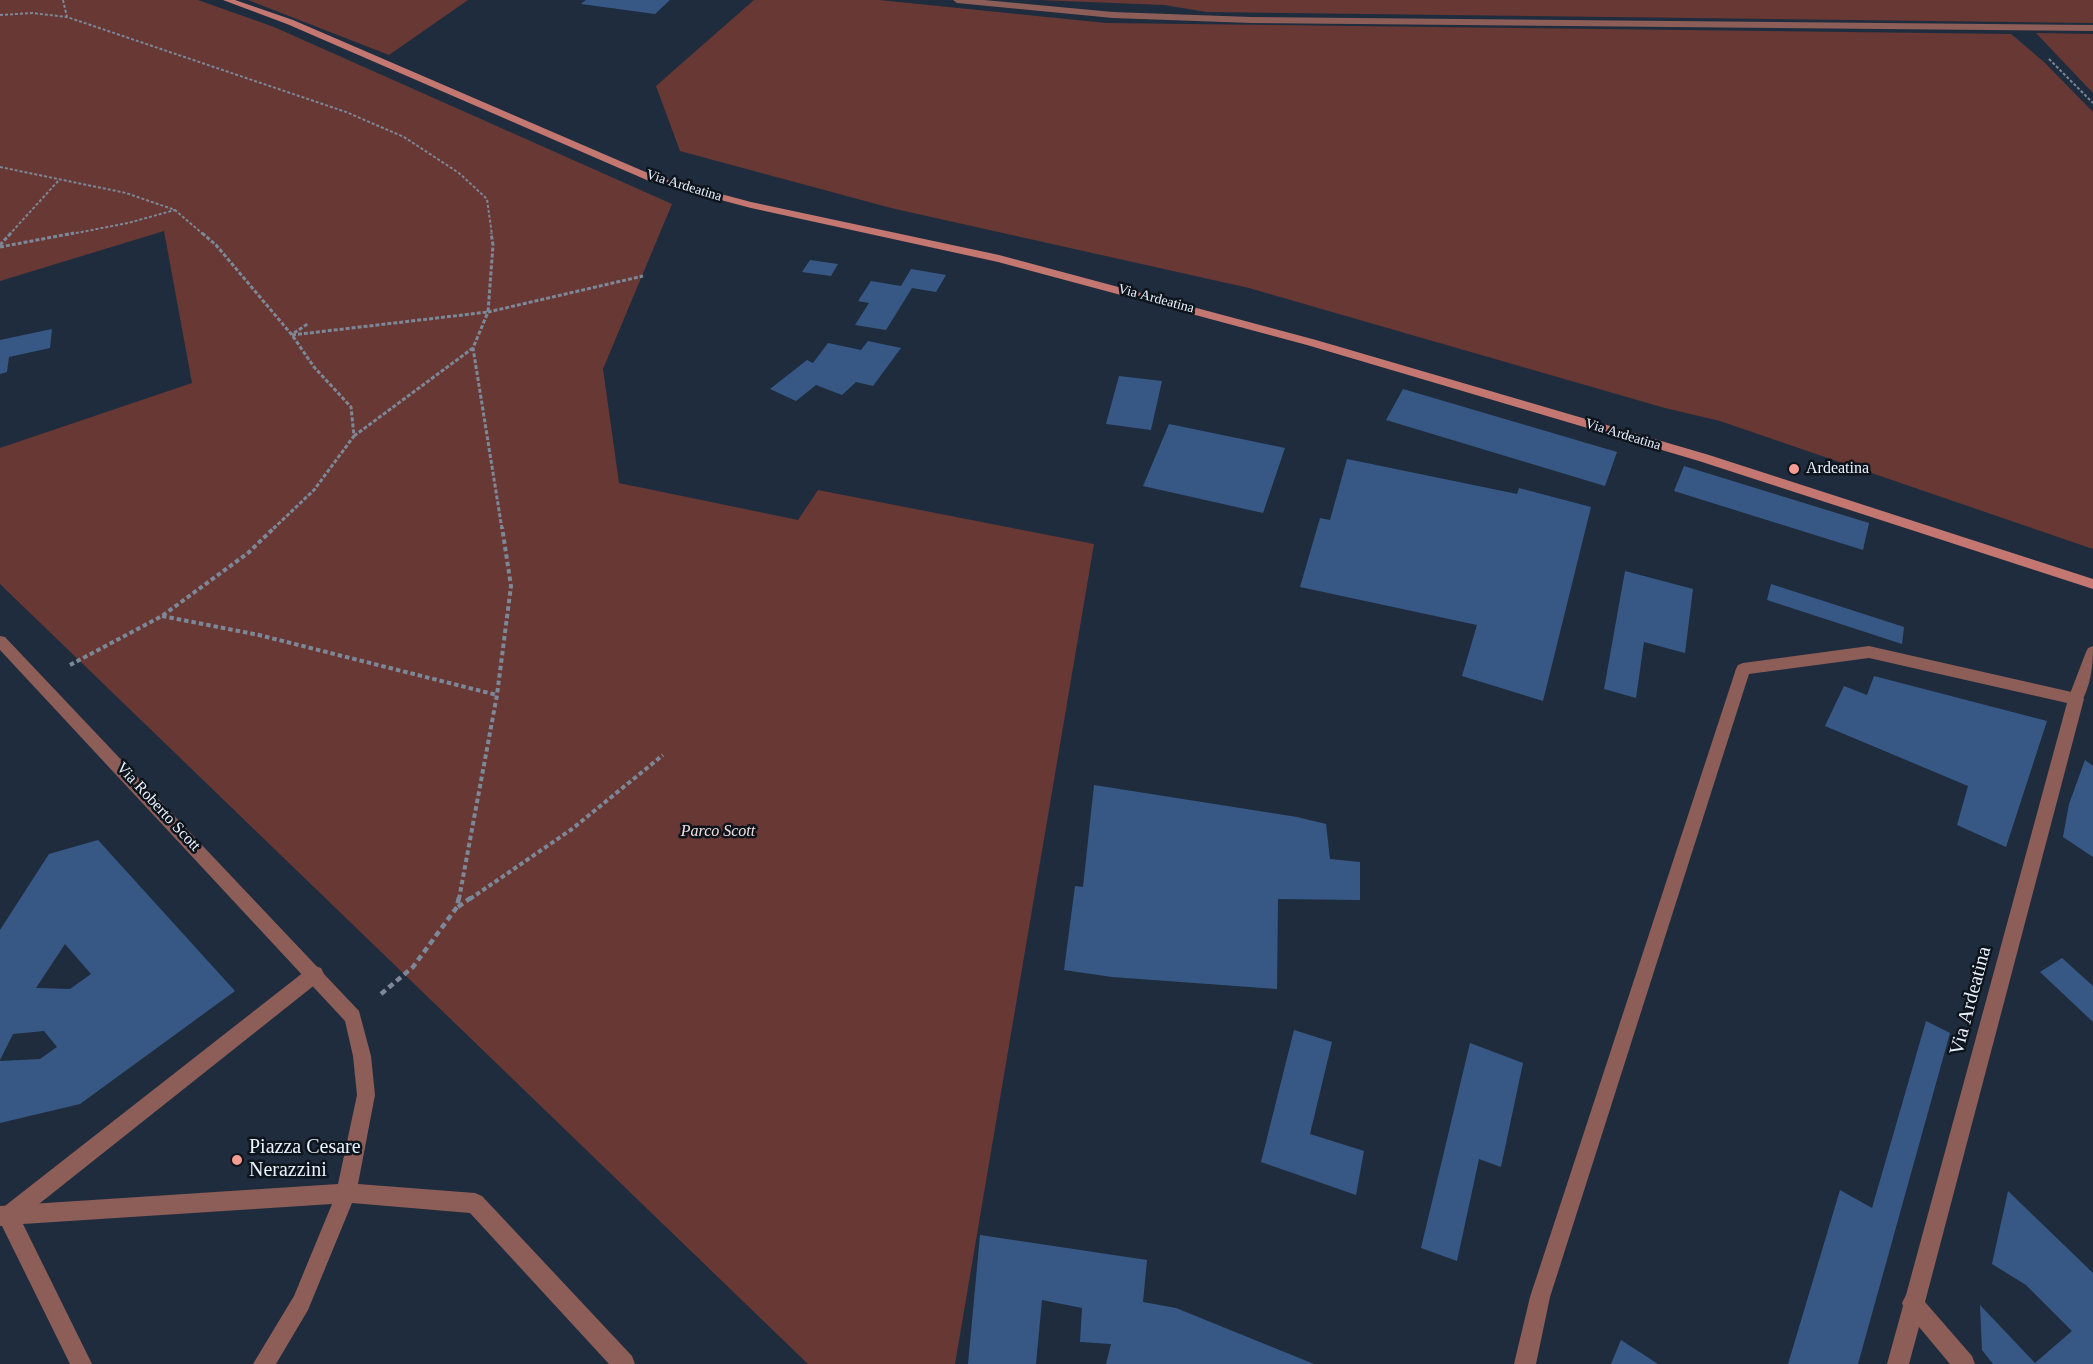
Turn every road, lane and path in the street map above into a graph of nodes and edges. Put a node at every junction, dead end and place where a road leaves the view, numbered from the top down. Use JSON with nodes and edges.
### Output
{"nodes":[{"id":1,"x":63,"y":0,"type":"edge"},
{"id":2,"x":227,"y":0,"type":"edge"},
{"id":3,"x":957,"y":0,"type":"edge"},
{"id":4,"x":0,"y":15,"type":"edge"},
{"id":5,"x":67,"y":17,"type":"junction"},
{"id":6,"x":2017,"y":27,"type":"junction"},
{"id":7,"x":2093,"y":28,"type":"edge"},
{"id":8,"x":2093,"y":104,"type":"edge"},
{"id":9,"x":0,"y":167,"type":"edge"},
{"id":10,"x":59,"y":180,"type":"junction"},
{"id":11,"x":175,"y":210,"type":"junction"},
{"id":12,"x":0,"y":246,"type":"edge"},
{"id":13,"x":643,"y":276,"type":"dead end"},
{"id":14,"x":488,"y":312,"type":"junction"},
{"id":15,"x":309,"y":323,"type":"dead end"},
{"id":16,"x":292,"y":335,"type":"junction"},
{"id":17,"x":473,"y":348,"type":"junction"},
{"id":18,"x":354,"y":436,"type":"junction"},
{"id":19,"x":2093,"y":584,"type":"edge"},
{"id":20,"x":162,"y":616,"type":"junction"},
{"id":21,"x":0,"y":641,"type":"edge"},
{"id":22,"x":2093,"y":652,"type":"edge"},
{"id":23,"x":42,"y":683,"type":"junction"},
{"id":24,"x":496,"y":695,"type":"junction"},
{"id":25,"x":2076,"y":699,"type":"junction"},
{"id":26,"x":663,"y":755,"type":"dead end"},
{"id":27,"x":457,"y":908,"type":"junction"},
{"id":28,"x":315,"y":974,"type":"junction"},
{"id":29,"x":353,"y":1017,"type":"junction"},
{"id":30,"x":346,"y":1193,"type":"junction"},
{"id":31,"x":4,"y":1216,"type":"edge"},
{"id":32,"x":1912,"y":1303,"type":"junction"},
{"id":33,"x":81,"y":1364,"type":"edge"},
{"id":34,"x":264,"y":1364,"type":"edge"},
{"id":35,"x":624,"y":1364,"type":"edge"},
{"id":36,"x":1525,"y":1364,"type":"edge"},
{"id":37,"x":1898,"y":1364,"type":"edge"},
{"id":38,"x":1964,"y":1364,"type":"edge"}],
"edges":[{"from":1,"to":5,"type":"path"},
{"from":2,"to":19,"type":"street","name":"Via Ardeatina"},
{"from":3,"to":6,"type":"street"},
{"from":4,"to":5,"type":"path"},
{"from":5,"to":14,"type":"path"},
{"from":6,"to":7,"type":"street"},
{"from":6,"to":8,"type":"path"},
{"from":9,"to":10,"type":"path"},
{"from":10,"to":11,"type":"path"},
{"from":10,"to":12,"type":"path"},
{"from":11,"to":12,"type":"path"},
{"from":11,"to":16,"type":"path"},
{"from":13,"to":14,"type":"path"},
{"from":14,"to":16,"type":"path"},
{"from":14,"to":17,"type":"path"},
{"from":15,"to":16,"type":"path"},
{"from":16,"to":18,"type":"path"},
{"from":17,"to":18,"type":"path"},
{"from":17,"to":24,"type":"path"},
{"from":18,"to":20,"type":"path"},
{"from":20,"to":23,"type":"path"},
{"from":20,"to":24,"type":"path"},
{"from":21,"to":23,"type":"street","name":"Via Roberto Scott"},
{"from":22,"to":25,"type":"street","name":"Via Ardeatina"},
{"from":23,"to":28,"type":"street","name":"Via Roberto Scott"},
{"from":24,"to":27,"type":"path"},
{"from":25,"to":32,"type":"street","name":"Via Ardeatina"},
{"from":25,"to":36,"type":"street"},
{"from":26,"to":27,"type":"path"},
{"from":27,"to":29,"type":"path"},
{"from":28,"to":29,"type":"street"},
{"from":28,"to":31,"type":"street"},
{"from":29,"to":30,"type":"street"},
{"from":30,"to":31,"type":"street"},
{"from":30,"to":34,"type":"street"},
{"from":30,"to":35,"type":"street"},
{"from":31,"to":33,"type":"street"},
{"from":32,"to":37,"type":"street","name":"Via Ardeatina"},
{"from":32,"to":38,"type":"street"}]}
